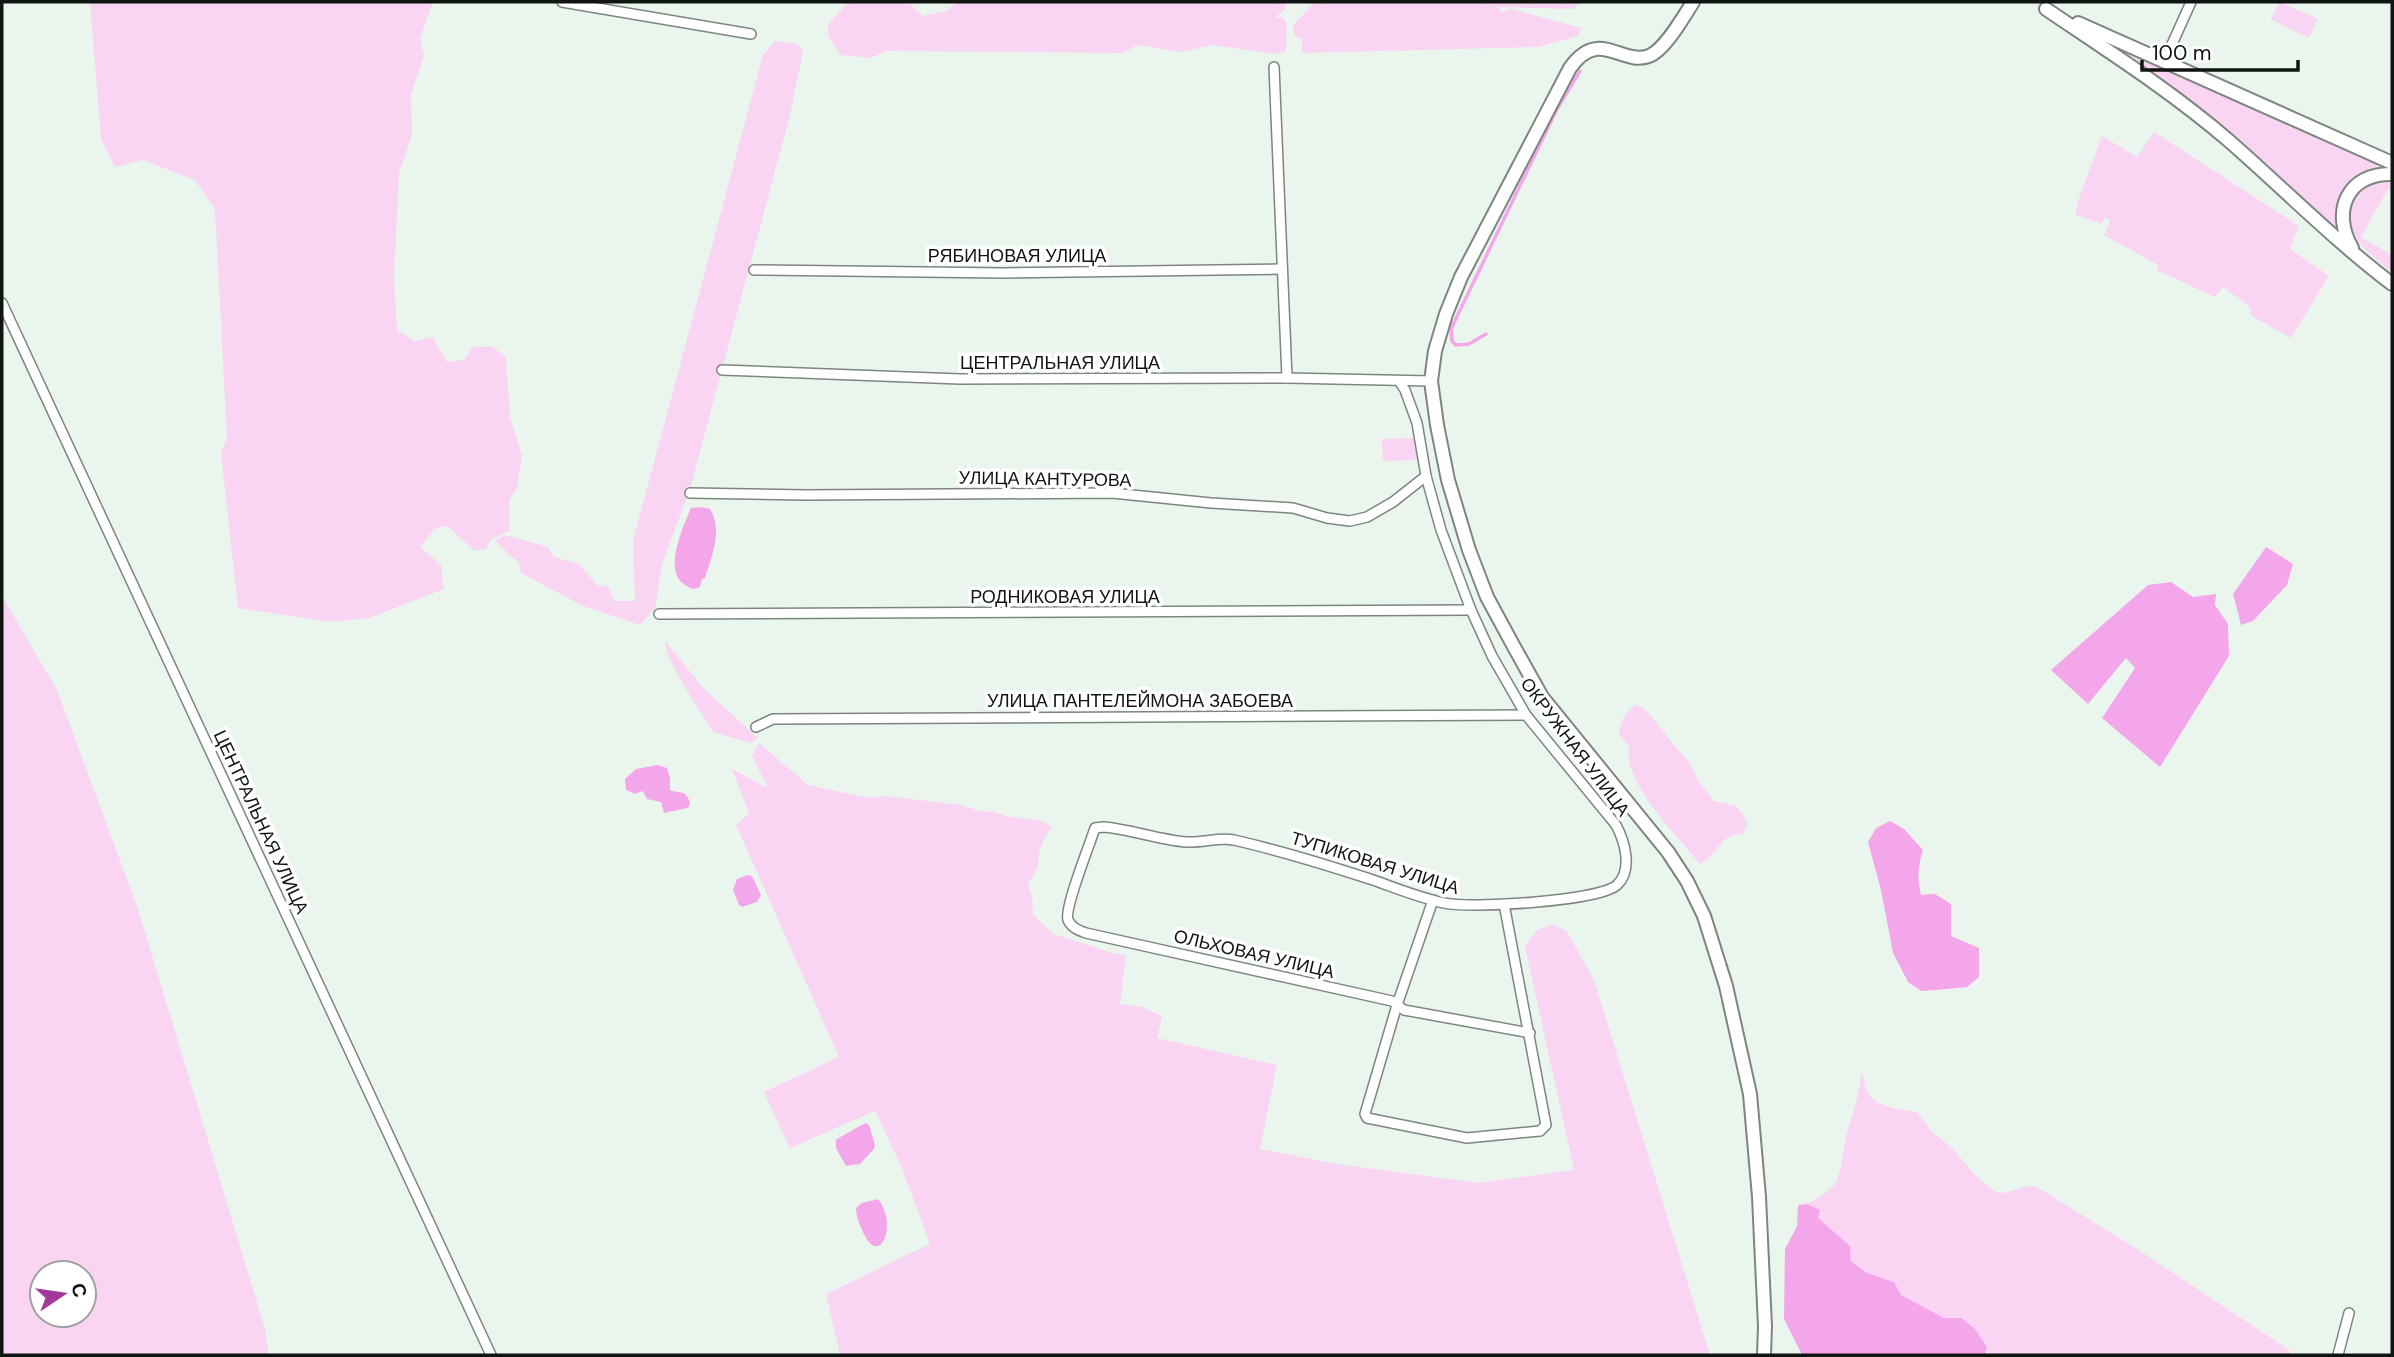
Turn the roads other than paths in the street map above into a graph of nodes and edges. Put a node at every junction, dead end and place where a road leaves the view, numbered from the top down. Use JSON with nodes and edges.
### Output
{"nodes":[{"id":1,"x":562,"y":2,"type":"edge"},
{"id":2,"x":1693,"y":2,"type":"edge"},
{"id":3,"x":2033,"y":2,"type":"edge"},
{"id":4,"x":2191,"y":2,"type":"edge"},
{"id":5,"x":2046,"y":9,"type":"junction"},
{"id":6,"x":751,"y":34,"type":"dead end"},
{"id":7,"x":2164,"y":62,"type":"junction"},
{"id":8,"x":1274,"y":67,"type":"dead end"},
{"id":9,"x":2392,"y":163,"type":"edge"},
{"id":10,"x":2392,"y":174,"type":"edge"},
{"id":11,"x":2357,"y":257,"type":"junction"},
{"id":12,"x":1281,"y":269,"type":"junction"},
{"id":13,"x":754,"y":270,"type":"dead end"},
{"id":14,"x":2392,"y":285,"type":"edge"},
{"id":15,"x":2,"y":303,"type":"edge"},
{"id":16,"x":722,"y":370,"type":"dead end"},
{"id":17,"x":1287,"y":378,"type":"junction"},
{"id":18,"x":1399,"y":381,"type":"junction"},
{"id":19,"x":1432,"y":381,"type":"junction"},
{"id":20,"x":1426,"y":476,"type":"junction"},
{"id":21,"x":690,"y":493,"type":"dead end"},
{"id":22,"x":1471,"y":610,"type":"junction"},
{"id":23,"x":659,"y":614,"type":"dead end"},
{"id":24,"x":1526,"y":715,"type":"junction"},
{"id":25,"x":756,"y":727,"type":"dead end"},
{"id":26,"x":1096,"y":828,"type":"joint"},
{"id":27,"x":1626,"y":859,"type":"joint"},
{"id":28,"x":1433,"y":900,"type":"junction"},
{"id":29,"x":1504,"y":904,"type":"junction"},
{"id":30,"x":1397,"y":1005,"type":"junction"},
{"id":31,"x":1530,"y":1033,"type":"junction"},
{"id":32,"x":2349,"y":1314,"type":"dead end"},
{"id":33,"x":491,"y":1355,"type":"edge"},
{"id":34,"x":1764,"y":1355,"type":"edge"},
{"id":35,"x":2338,"y":1355,"type":"edge"}],
"edges":[{"from":1,"to":6,"type":"street"},
{"from":2,"to":19,"type":"street"},
{"from":3,"to":5,"type":"street"},
{"from":4,"to":7,"type":"street"},
{"from":5,"to":7,"type":"street"},
{"from":5,"to":11,"type":"street"},
{"from":7,"to":9,"type":"street"},
{"from":8,"to":12,"type":"street"},
{"from":10,"to":11,"type":"street"},
{"from":11,"to":14,"type":"street"},
{"from":12,"to":13,"type":"street","name":"РЯБИНОВАЯ УЛИЦА"},
{"from":12,"to":17,"type":"street"},
{"from":15,"to":33,"type":"street","name":"ЦЕНТРАЛЬНАЯ УЛИЦА"},
{"from":16,"to":17,"type":"street","name":"ЦЕНТРАЛЬНАЯ УЛИЦА"},
{"from":17,"to":18,"type":"street","name":"ЦЕНТРАЛЬНАЯ УЛИЦА"},
{"from":18,"to":19,"type":"street","name":"ЦЕНТРАЛЬНАЯ УЛИЦА"},
{"from":18,"to":20,"type":"street","name":"ОКРУЖНАЯ УЛИЦА"},
{"from":19,"to":34,"type":"street"},
{"from":20,"to":21,"type":"street","name":"УЛИЦА КАНТУРОВА"},
{"from":20,"to":22,"type":"street","name":"ОКРУЖНАЯ УЛИЦА"},
{"from":22,"to":23,"type":"street","name":"РОДНИКОВАЯ УЛИЦА"},
{"from":22,"to":24,"type":"street","name":"ОКРУЖНАЯ УЛИЦА"},
{"from":24,"to":25,"type":"street","name":"УЛИЦА ПАНТЕЛЕЙМОНА ЗАБОЕВА"},
{"from":24,"to":27,"type":"street","name":"ОКРУЖНАЯ УЛИЦА"},
{"from":26,"to":28,"type":"street","name":"ТУПИКОВАЯ УЛИЦА"},
{"from":26,"to":30,"type":"street","name":"ОЛЬХОВАЯ УЛИЦА"},
{"from":27,"to":29,"type":"street","name":"ТУПИКОВАЯ УЛИЦА"},
{"from":28,"to":29,"type":"street","name":"ТУПИКОВАЯ УЛИЦА"},
{"from":28,"to":30,"type":"street"},
{"from":29,"to":31,"type":"street"},
{"from":30,"to":31,"type":"street","name":"ОЛЬХОВАЯ УЛИЦА"},
{"from":30,"to":31,"type":"street"},
{"from":32,"to":35,"type":"street"}]}
